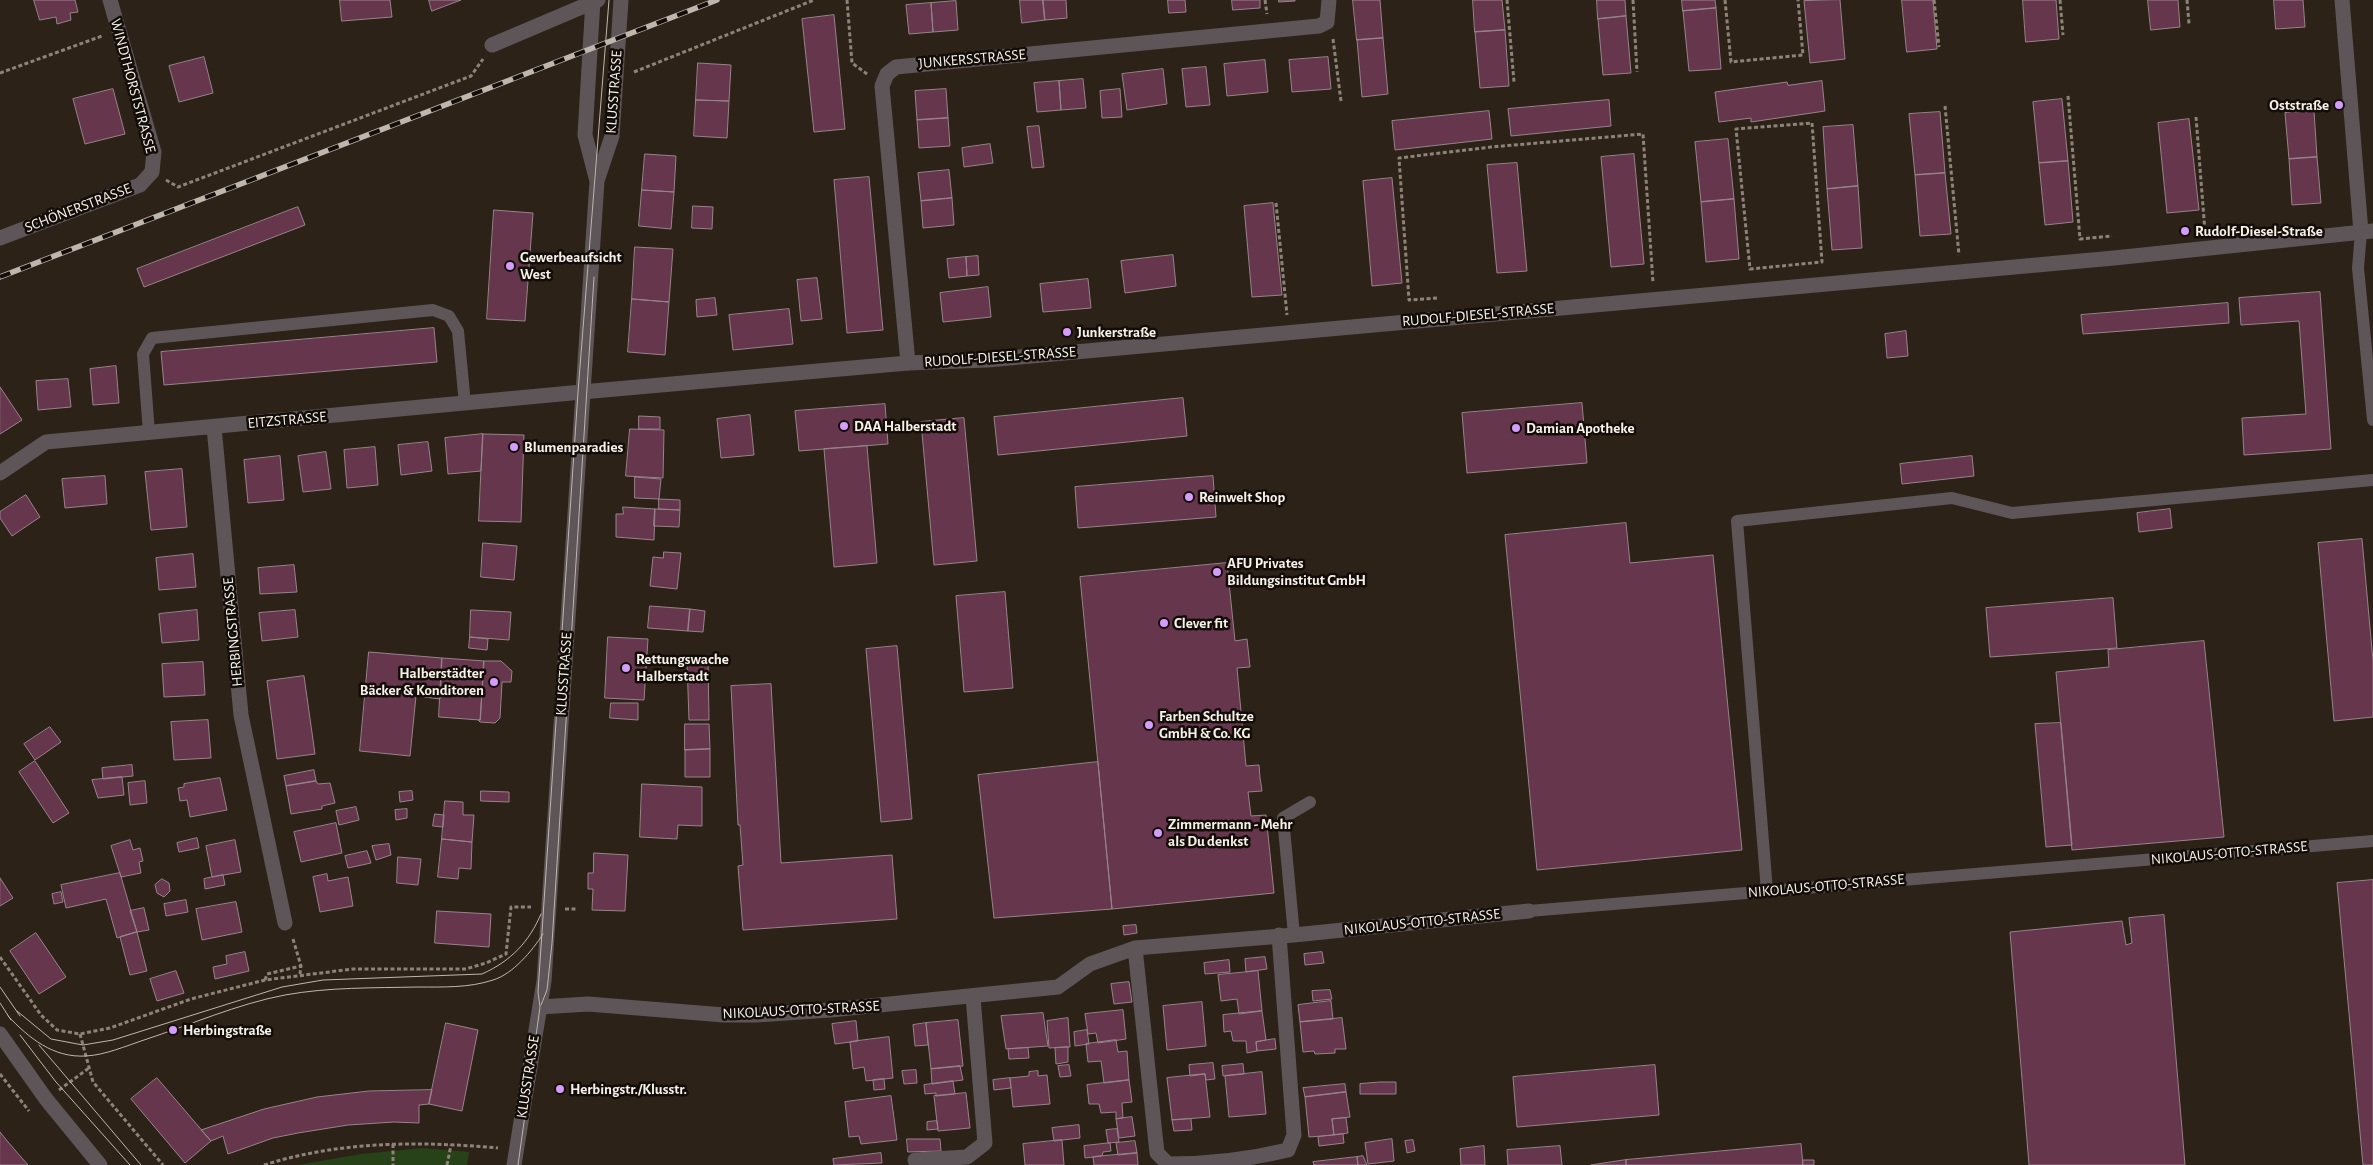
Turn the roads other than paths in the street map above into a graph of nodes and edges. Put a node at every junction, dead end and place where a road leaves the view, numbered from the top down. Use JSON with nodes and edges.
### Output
{"nodes":[{"id":1,"x":110,"y":0,"type":"edge"},
{"id":2,"x":620,"y":0,"type":"edge"},
{"id":3,"x":2342,"y":0,"type":"edge"},
{"id":4,"x":594,"y":1,"type":"edge"},
{"id":5,"x":1329,"y":7,"type":"edge"},
{"id":6,"x":492,"y":45,"type":"road end"},
{"id":7,"x":152,"y":172,"type":"joint"},
{"id":8,"x":597,"y":181,"type":"junction"},
{"id":9,"x":2367,"y":232,"type":"edge"},
{"id":10,"x":0,"y":238,"type":"edge"},
{"id":11,"x":908,"y":363,"type":"junction"},
{"id":12,"x":582,"y":392,"type":"junction"},
{"id":13,"x":465,"y":404,"type":"junction"},
{"id":14,"x":2373,"y":420,"type":"edge"},
{"id":15,"x":214,"y":427,"type":"junction"},
{"id":16,"x":149,"y":433,"type":"junction"},
{"id":17,"x":0,"y":473,"type":"edge"},
{"id":18,"x":2373,"y":480,"type":"edge"},
{"id":19,"x":1310,"y":802,"type":"dead end"},
{"id":20,"x":2373,"y":840,"type":"edge"},
{"id":21,"x":1767,"y":891,"type":"junction"},
{"id":22,"x":1529,"y":911,"type":"joint"},
{"id":23,"x":285,"y":923,"type":"road end"},
{"id":24,"x":1286,"y":935,"type":"junction"},
{"id":25,"x":1135,"y":948,"type":"junction"},
{"id":26,"x":973,"y":997,"type":"junction"},
{"id":27,"x":540,"y":1007,"type":"junction"},
{"id":28,"x":2,"y":1042,"type":"edge"},
{"id":29,"x":916,"y":1160,"type":"dead end"},
{"id":30,"x":100,"y":1165,"type":"edge"},
{"id":31,"x":514,"y":1165,"type":"edge"}],
"edges":[{"from":1,"to":7,"type":"street","name":"WINDTHORSTSTRASSE"},
{"from":2,"to":8,"type":"street","name":"KLUSSTRASSE"},
{"from":3,"to":9,"type":"street"},
{"from":4,"to":6,"type":"street"},
{"from":4,"to":8,"type":"street","name":"KLUSSTRASSE"},
{"from":5,"to":11,"type":"street","name":"JUNKERSSTRASSE"},
{"from":7,"to":10,"type":"street","name":"SCHÖNERSTRASSE"},
{"from":8,"to":12,"type":"street","name":"KLUSSTRASSE"},
{"from":9,"to":11,"type":"street","name":"RUDOLF-DIESEL-STRASSE"},
{"from":9,"to":14,"type":"lane"},
{"from":11,"to":12,"type":"street","name":"RUDOLF-DIESEL-STRASSE"},
{"from":12,"to":13,"type":"street","name":"EITZSTRASSE"},
{"from":12,"to":27,"type":"street","name":"KLUSSTRASSE"},
{"from":13,"to":15,"type":"street","name":"EITZSTRASSE"},
{"from":13,"to":16,"type":"lane"},
{"from":15,"to":16,"type":"street","name":"EITZSTRASSE"},
{"from":15,"to":23,"type":"street","name":"HERBINGSTRASSE"},
{"from":16,"to":17,"type":"street","name":"EITZSTRASSE"},
{"from":18,"to":21,"type":"lane"},
{"from":19,"to":24,"type":"lane"},
{"from":20,"to":21,"type":"lane","name":"NIKOLAUS-OTTO-STRASSE"},
{"from":21,"to":22,"type":"lane","name":"NIKOLAUS-OTTO-STRASSE"},
{"from":22,"to":24,"type":"street","name":"NIKOLAUS-OTTO-STRASSE"},
{"from":24,"to":25,"type":"street","name":"NIKOLAUS-OTTO-STRASSE"},
{"from":24,"to":25,"type":"street"},
{"from":25,"to":26,"type":"street","name":"NIKOLAUS-OTTO-STRASSE"},
{"from":26,"to":27,"type":"street","name":"NIKOLAUS-OTTO-STRASSE"},
{"from":26,"to":29,"type":"street"},
{"from":27,"to":31,"type":"street","name":"KLUSSTRASSE"},
{"from":28,"to":30,"type":"street"}]}
